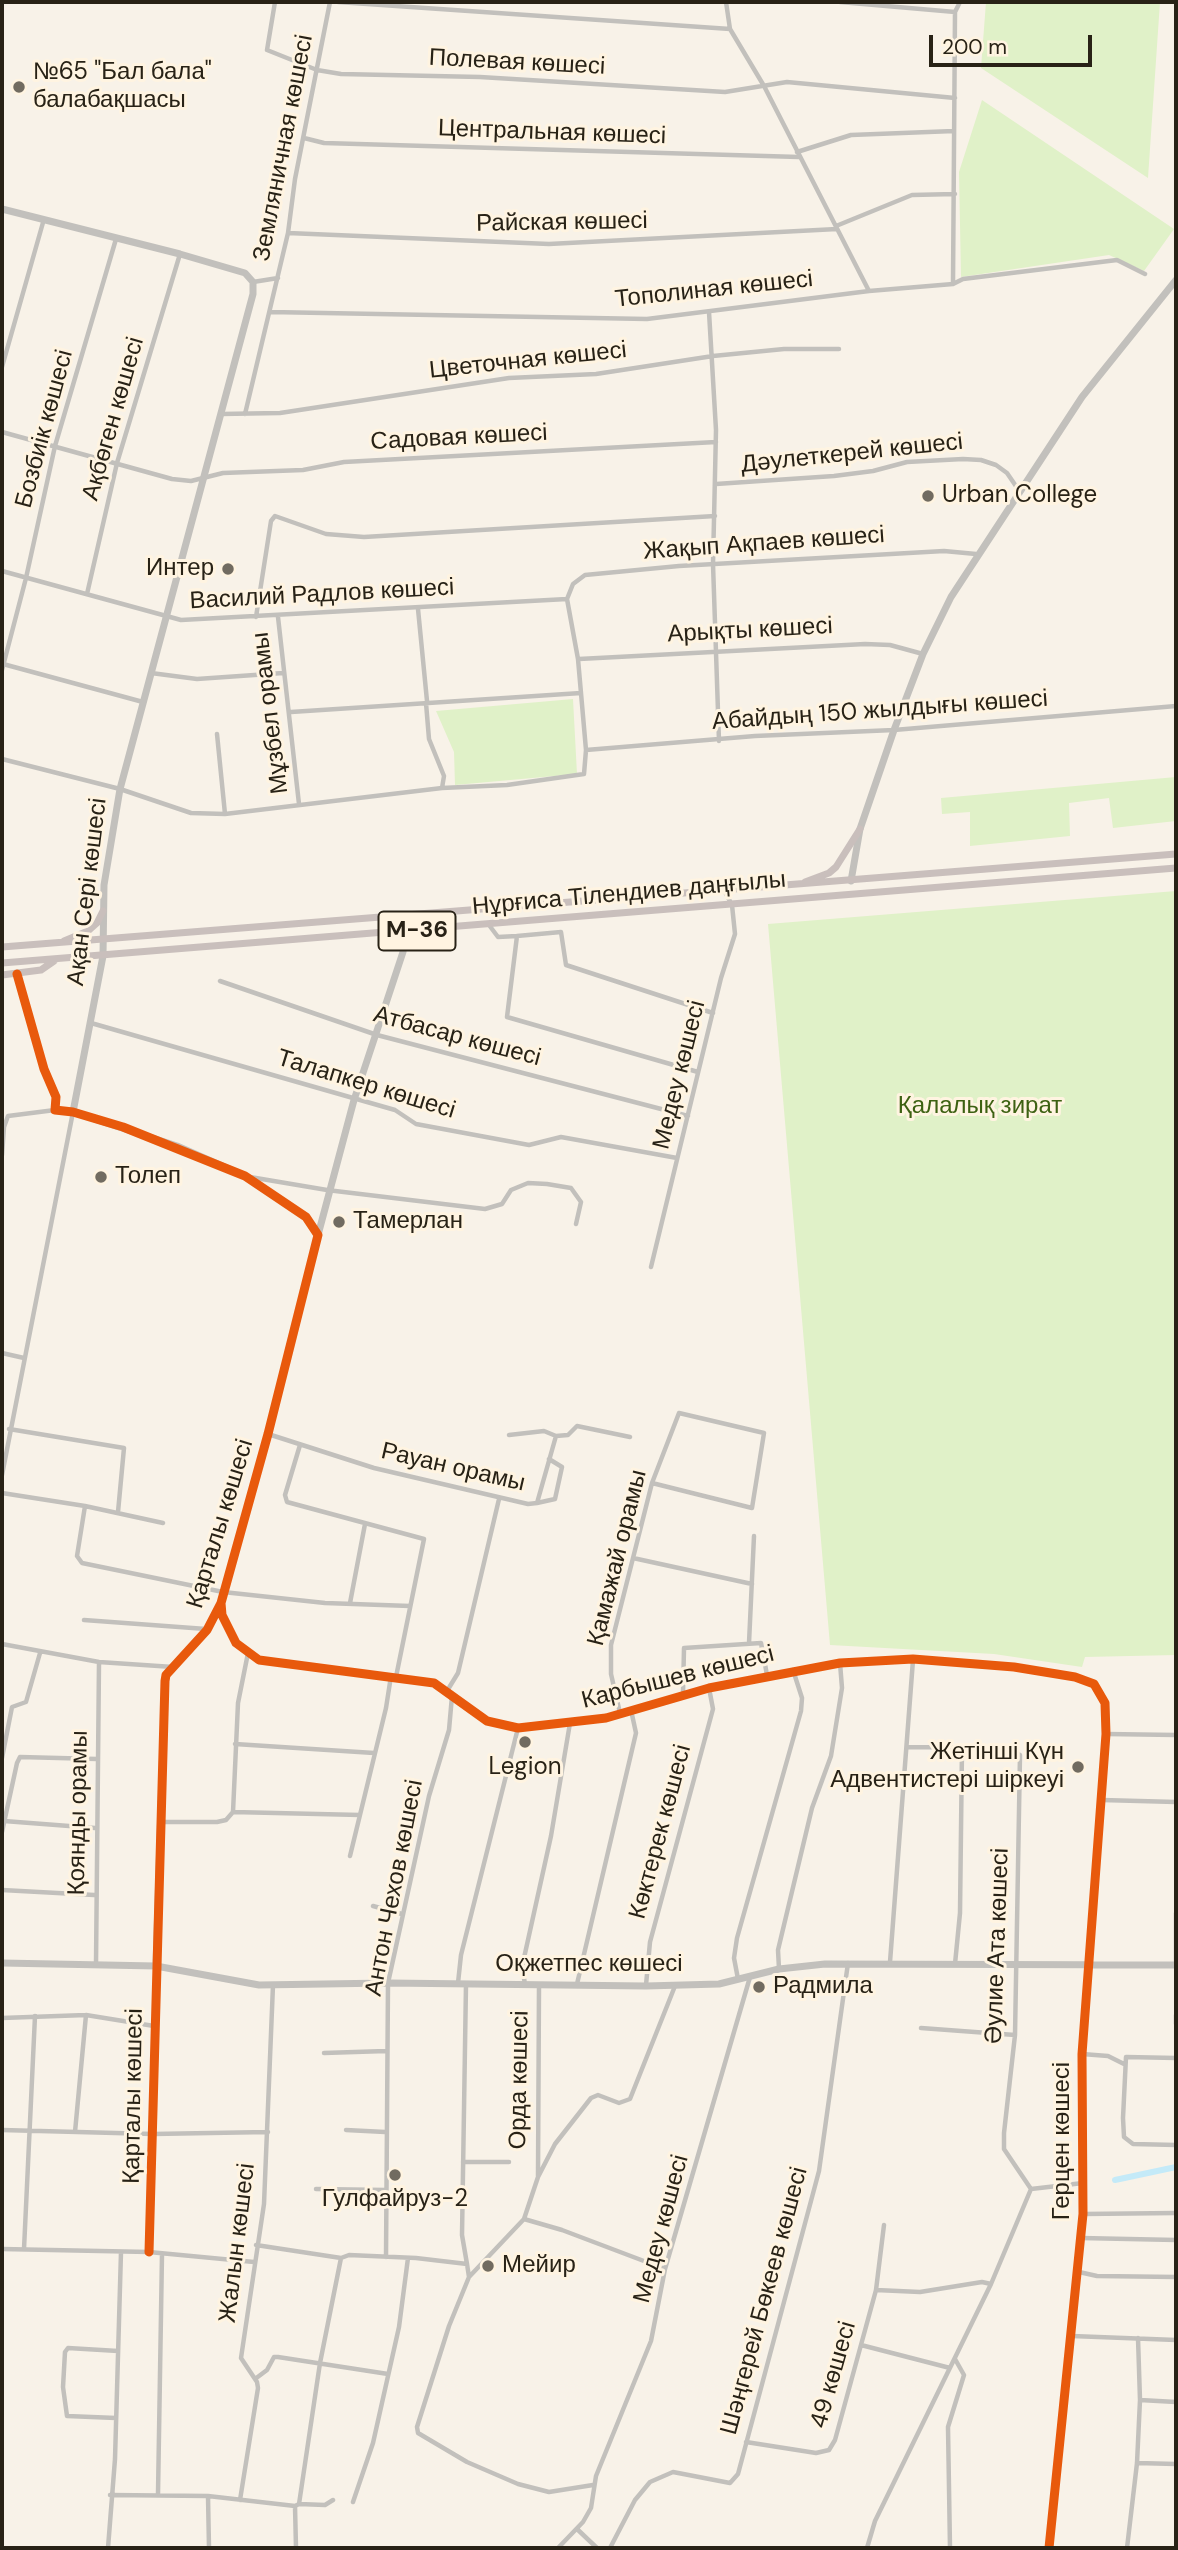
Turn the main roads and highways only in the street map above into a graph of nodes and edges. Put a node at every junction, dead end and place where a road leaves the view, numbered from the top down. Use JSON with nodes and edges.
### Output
{"nodes":[{"id":1,"x":860,"y":829,"type":"road end"},
{"id":2,"x":1176,"y":854,"type":"edge"},
{"id":3,"x":1176,"y":868,"type":"edge"},
{"id":4,"x":793,"y":886,"type":"junction"},
{"id":5,"x":103,"y":911,"type":"road end"},
{"id":6,"x":56,"y":943,"type":"junction"},
{"id":7,"x":2,"y":947,"type":"edge"},
{"id":8,"x":55,"y":960,"type":"junction"},
{"id":9,"x":2,"y":963,"type":"edge"},
{"id":10,"x":2,"y":975,"type":"edge"}],
"edges":[{"from":1,"to":4,"type":"main road"},
{"from":2,"to":4,"type":"main road","name":"Нұрғиса Тілендиев даңғылы","number":"M-36"},
{"from":3,"to":8,"type":"main road","name":"Нұрғиса Тілендиев даңғылы","number":"M-36"},
{"from":4,"to":6,"type":"main road","name":"Нұрғиса Тілендиев даңғылы","number":"M-36"},
{"from":5,"to":6,"type":"main road"},
{"from":6,"to":7,"type":"main road","name":"Нұрғиса Тілендиев даңғылы","number":"M-36"},
{"from":8,"to":9,"type":"main road","name":"Нұрғиса Тілендиев даңғылы","number":"M-36"},
{"from":8,"to":10,"type":"main road"}]}
